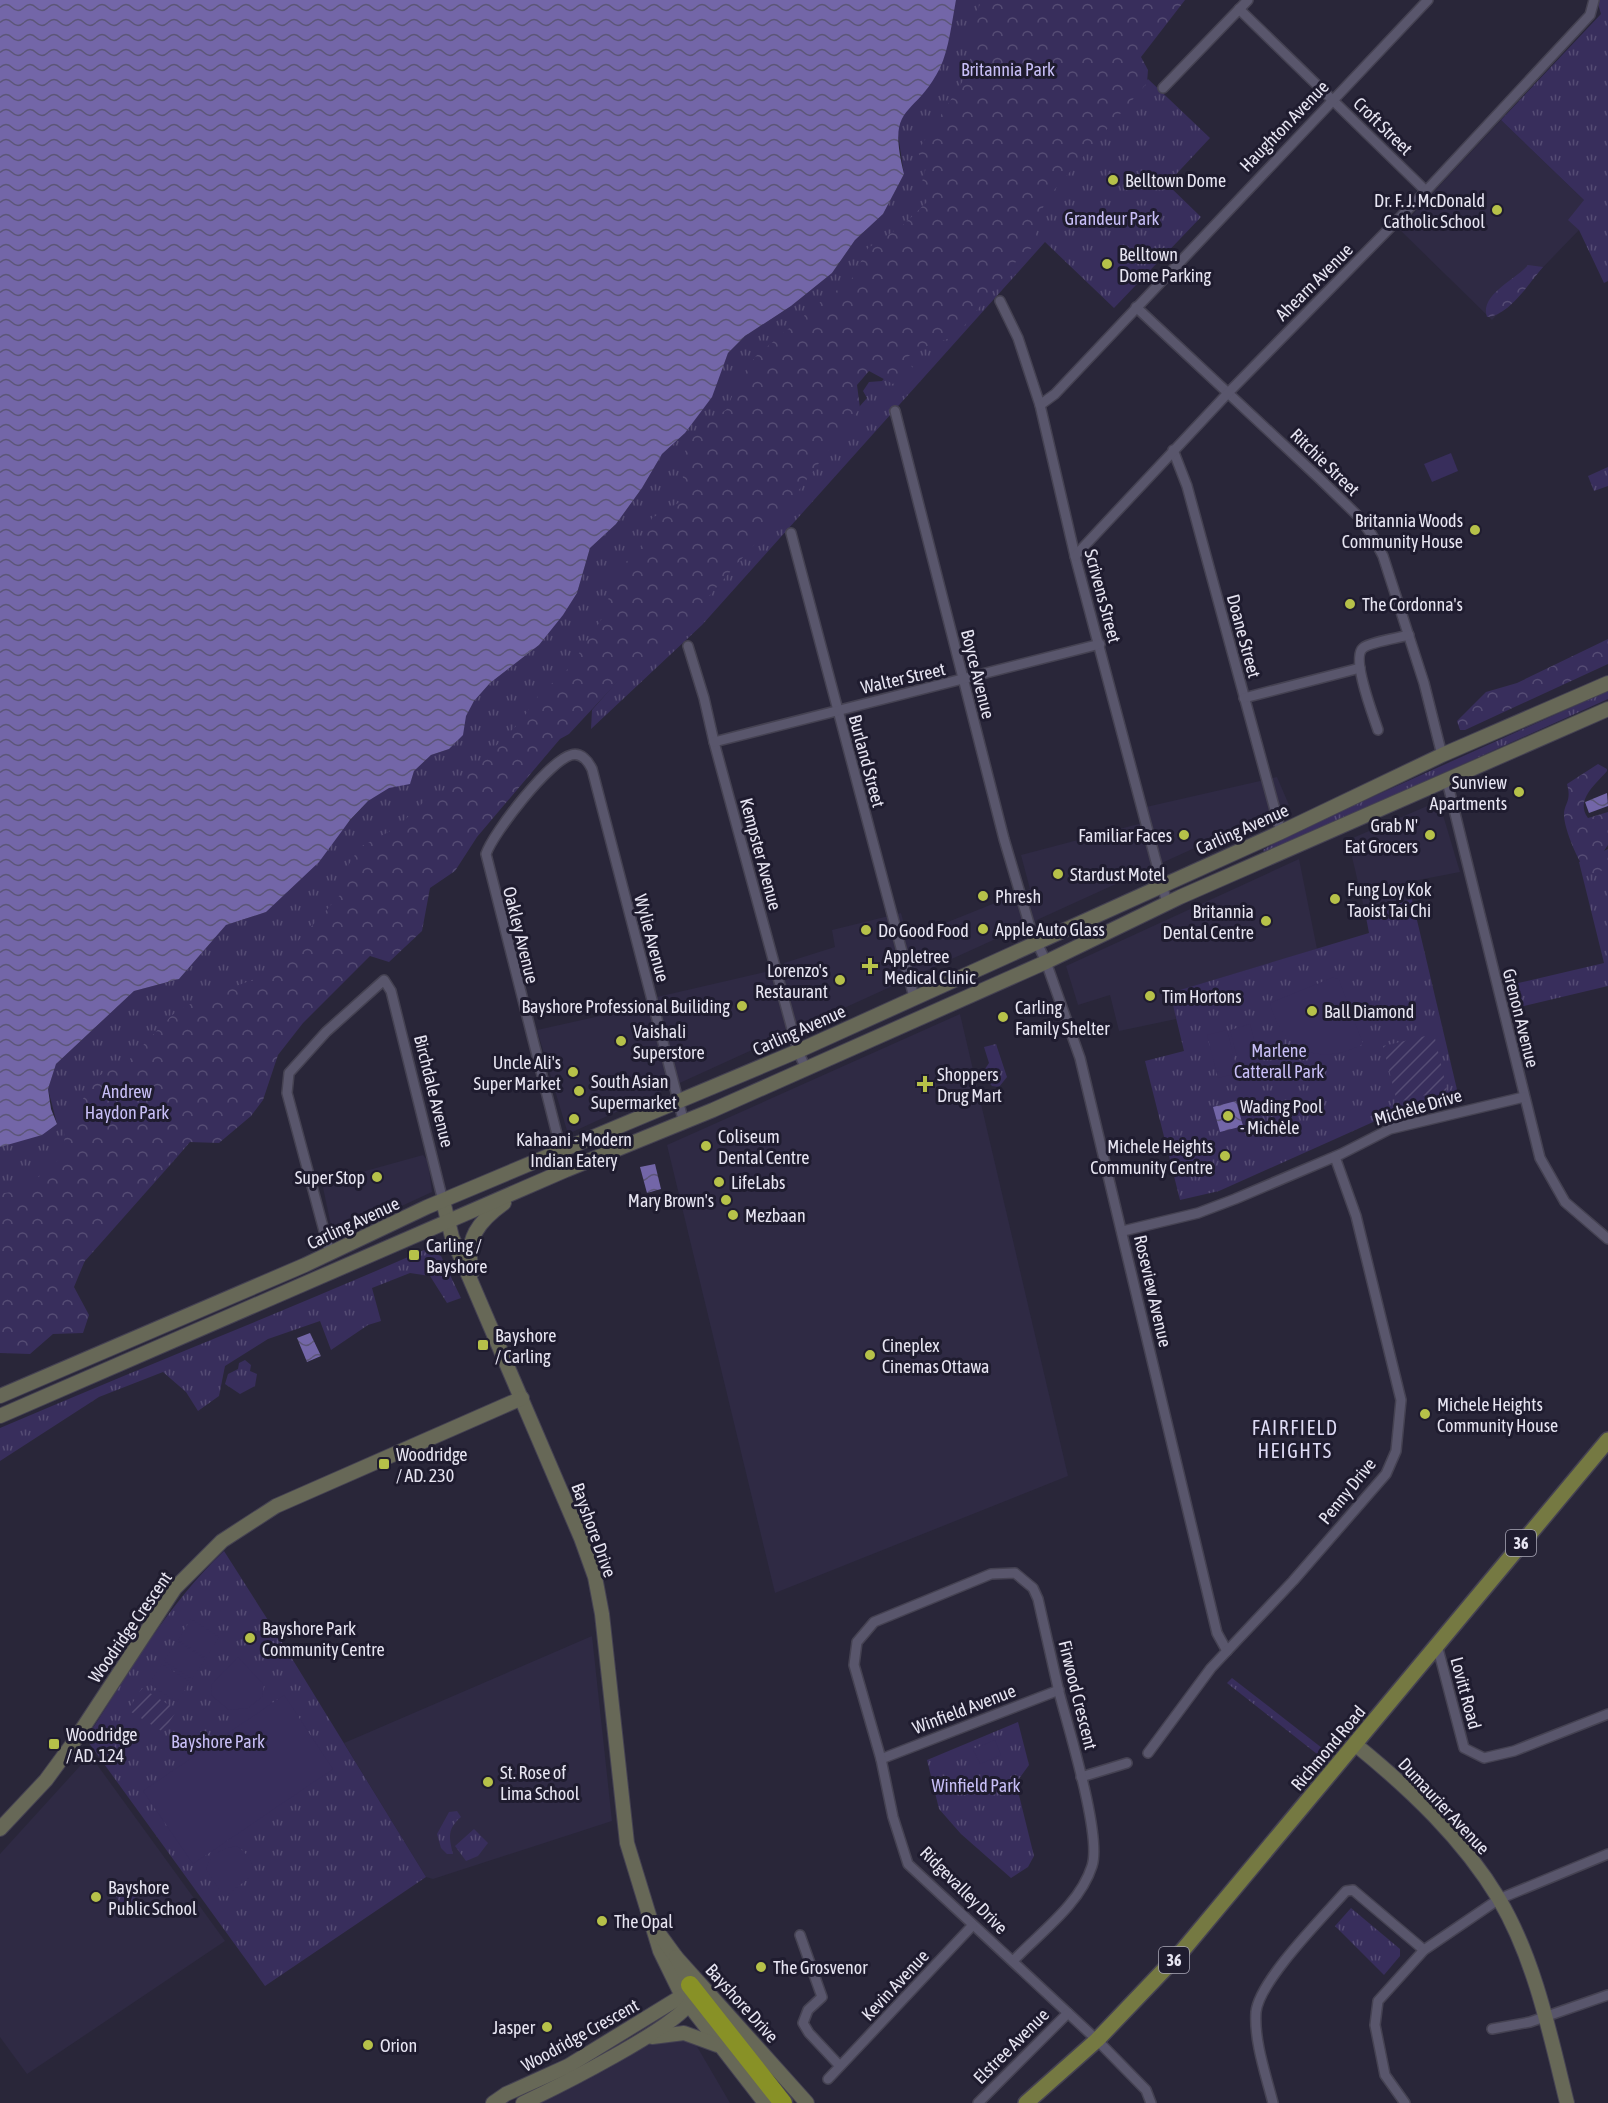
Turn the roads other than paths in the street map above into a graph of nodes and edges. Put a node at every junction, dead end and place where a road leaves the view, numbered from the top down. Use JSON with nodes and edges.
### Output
{"nodes":[{"id":1,"x":1248,"y":0,"type":"edge"},
{"id":2,"x":1428,"y":0,"type":"edge"},
{"id":3,"x":1595,"y":1,"type":"edge"},
{"id":4,"x":1239,"y":9,"type":"junction"},
{"id":5,"x":1164,"y":88,"type":"dead end"},
{"id":6,"x":1332,"y":99,"type":"junction"},
{"id":7,"x":1426,"y":191,"type":"junction"},
{"id":8,"x":1000,"y":300,"type":"dead end"},
{"id":9,"x":1136,"y":307,"type":"junction"},
{"id":10,"x":1228,"y":393,"type":"junction"},
{"id":11,"x":1040,"y":405,"type":"junction"},
{"id":12,"x":895,"y":411,"type":"dead end"},
{"id":13,"x":1173,"y":450,"type":"junction"},
{"id":14,"x":791,"y":533,"type":"dead end"},
{"id":15,"x":1075,"y":556,"type":"junction"},
{"id":16,"x":1409,"y":635,"type":"junction"},
{"id":17,"x":1100,"y":644,"type":"junction"},
{"id":18,"x":688,"y":646,"type":"dead end"},
{"id":19,"x":1360,"y":668,"type":"junction"},
{"id":20,"x":963,"y":681,"type":"junction"},
{"id":21,"x":1608,"y":683,"type":"edge"},
{"id":22,"x":1244,"y":698,"type":"junction"},
{"id":23,"x":1608,"y":709,"type":"edge"},
{"id":24,"x":837,"y":710,"type":"junction"},
{"id":25,"x":1378,"y":730,"type":"dead end"},
{"id":26,"x":714,"y":742,"type":"junction"},
{"id":27,"x":1442,"y":755,"type":"junction"},
{"id":28,"x":588,"y":762,"type":"joint"},
{"id":29,"x":1447,"y":782,"type":"junction"},
{"id":30,"x":1281,"y":832,"type":"junction"},
{"id":31,"x":1161,"y":885,"type":"junction"},
{"id":32,"x":1167,"y":903,"type":"junction"},
{"id":33,"x":1037,"y":942,"type":"junction"},
{"id":34,"x":1046,"y":962,"type":"junction"},
{"id":35,"x":914,"y":997,"type":"junction"},
{"id":36,"x":798,"y":1051,"type":"junction"},
{"id":37,"x":806,"y":1069,"type":"junction"},
{"id":38,"x":1524,"y":1097,"type":"junction"},
{"id":39,"x":678,"y":1101,"type":"junction"},
{"id":40,"x":684,"y":1123,"type":"junction"},
{"id":41,"x":559,"y":1152,"type":"junction"},
{"id":42,"x":1335,"y":1157,"type":"junction"},
{"id":43,"x":566,"y":1170,"type":"junction"},
{"id":44,"x":528,"y":1187,"type":"junction"},
{"id":45,"x":443,"y":1201,"type":"junction"},
{"id":46,"x":447,"y":1223,"type":"junction"},
{"id":47,"x":1122,"y":1231,"type":"junction"},
{"id":48,"x":1608,"y":1239,"type":"edge"},
{"id":49,"x":330,"y":1253,"type":"junction"},
{"id":50,"x":271,"y":1280,"type":"junction"},
{"id":51,"x":277,"y":1298,"type":"junction"},
{"id":52,"x":481,"y":1306,"type":"junction"},
{"id":53,"x":0,"y":1396,"type":"edge"},
{"id":54,"x":522,"y":1398,"type":"junction"},
{"id":55,"x":0,"y":1416,"type":"edge"},
{"id":56,"x":1607,"y":1442,"type":"edge"},
{"id":57,"x":871,"y":1626,"type":"joint"},
{"id":58,"x":1437,"y":1645,"type":"junction"},
{"id":59,"x":1227,"y":1651,"type":"junction"},
{"id":60,"x":1059,"y":1690,"type":"junction"},
{"id":61,"x":1608,"y":1714,"type":"edge"},
{"id":62,"x":1356,"y":1745,"type":"junction"},
{"id":63,"x":1148,"y":1753,"type":"dead end"},
{"id":64,"x":882,"y":1759,"type":"junction"},
{"id":65,"x":1127,"y":1763,"type":"dead end"},
{"id":66,"x":1082,"y":1777,"type":"junction"},
{"id":67,"x":0,"y":1829,"type":"edge"},
{"id":68,"x":1608,"y":1854,"type":"edge"},
{"id":69,"x":1499,"y":1899,"type":"junction"},
{"id":70,"x":652,"y":1925,"type":"junction"},
{"id":71,"x":972,"y":1926,"type":"junction"},
{"id":72,"x":800,"y":1935,"type":"dead end"},
{"id":73,"x":1424,"y":1950,"type":"junction"},
{"id":74,"x":676,"y":1957,"type":"junction"},
{"id":75,"x":1014,"y":1960,"type":"junction"},
{"id":76,"x":1608,"y":1995,"type":"edge"},
{"id":77,"x":688,"y":1996,"type":"junction"},
{"id":78,"x":1068,"y":2013,"type":"junction"},
{"id":79,"x":1545,"y":2018,"type":"junction"},
{"id":80,"x":1492,"y":2029,"type":"dead end"},
{"id":81,"x":1097,"y":2040,"type":"junction"},
{"id":82,"x":639,"y":2042,"type":"junction"},
{"id":83,"x":721,"y":2047,"type":"junction"},
{"id":84,"x":839,"y":2064,"type":"junction"},
{"id":85,"x":1066,"y":2069,"type":"junction"},
{"id":86,"x":828,"y":2079,"type":"dead end"},
{"id":87,"x":1403,"y":2102,"type":"edge"},
{"id":88,"x":493,"y":2103,"type":"edge"},
{"id":89,"x":523,"y":2103,"type":"edge"},
{"id":90,"x":765,"y":2103,"type":"edge"},
{"id":91,"x":783,"y":2103,"type":"edge"},
{"id":92,"x":807,"y":2103,"type":"edge"},
{"id":93,"x":978,"y":2103,"type":"edge"},
{"id":94,"x":1026,"y":2103,"type":"edge"},
{"id":95,"x":1040,"y":2103,"type":"edge"},
{"id":96,"x":1151,"y":2103,"type":"edge"},
{"id":97,"x":1273,"y":2103,"type":"edge"},
{"id":98,"x":1567,"y":2103,"type":"edge"}],
"edges":[{"from":1,"to":4,"type":"street"},
{"from":2,"to":6,"type":"street","name":"Haughton Avenue"},
{"from":3,"to":7,"type":"street","name":"Ahearn Avenue"},
{"from":4,"to":5,"type":"street"},
{"from":4,"to":6,"type":"street","name":"Croft Street"},
{"from":6,"to":7,"type":"street","name":"Croft Street"},
{"from":6,"to":9,"type":"street","name":"Haughton Avenue"},
{"from":7,"to":10,"type":"street","name":"Ahearn Avenue"},
{"from":8,"to":11,"type":"street","name":"Scrivens Street"},
{"from":9,"to":10,"type":"street","name":"Ritchie Street"},
{"from":9,"to":11,"type":"street","name":"Haughton Avenue"},
{"from":10,"to":13,"type":"street","name":"Ahearn Avenue"},
{"from":10,"to":16,"type":"street","name":"Ritchie Street"},
{"from":11,"to":15,"type":"street","name":"Scrivens Street"},
{"from":12,"to":20,"type":"street","name":"Boyce Avenue"},
{"from":13,"to":15,"type":"street","name":"Ahearn Avenue"},
{"from":13,"to":22,"type":"street","name":"Doane Street"},
{"from":14,"to":24,"type":"street","name":"Burland Street"},
{"from":15,"to":17,"type":"street","name":"Scrivens Street"},
{"from":16,"to":19,"type":"street"},
{"from":16,"to":27,"type":"street","name":"Ritchie Street"},
{"from":17,"to":20,"type":"street","name":"Walter Street"},
{"from":17,"to":31,"type":"street","name":"Scrivens Street"},
{"from":18,"to":26,"type":"street","name":"Kempster Avenue"},
{"from":19,"to":22,"type":"street"},
{"from":19,"to":25,"type":"street"},
{"from":20,"to":24,"type":"street","name":"Walter Street"},
{"from":20,"to":33,"type":"street","name":"Boyce Avenue"},
{"from":21,"to":27,"type":"main road","name":"Carling Avenue"},
{"from":22,"to":30,"type":"street","name":"Doane Street"},
{"from":23,"to":29,"type":"main road","name":"Carling Avenue"},
{"from":24,"to":26,"type":"street","name":"Walter Street"},
{"from":24,"to":35,"type":"street","name":"Burland Street"},
{"from":26,"to":36,"type":"street","name":"Kempster Avenue"},
{"from":27,"to":30,"type":"main road","name":"Carling Avenue"},
{"from":28,"to":39,"type":"street","name":"Wylie Avenue"},
{"from":28,"to":41,"type":"street","name":"Oakley Avenue"},
{"from":29,"to":32,"type":"main road","name":"Carling Avenue"},
{"from":29,"to":38,"type":"street","name":"Grenon Avenue"},
{"from":30,"to":31,"type":"main road","name":"Carling Avenue"},
{"from":31,"to":32,"type":"street","name":"Scrivens Street"},
{"from":31,"to":33,"type":"main road","name":"Carling Avenue"},
{"from":32,"to":34,"type":"main road","name":"Carling Avenue"},
{"from":33,"to":34,"type":"street","name":"Roseview Avenue"},
{"from":33,"to":35,"type":"main road","name":"Carling Avenue"},
{"from":34,"to":37,"type":"main road","name":"Carling Avenue"},
{"from":34,"to":47,"type":"street","name":"Roseview Avenue"},
{"from":35,"to":36,"type":"main road","name":"Carling Avenue"},
{"from":36,"to":37,"type":"street","name":"Kempster Avenue"},
{"from":36,"to":39,"type":"main road","name":"Carling Avenue"},
{"from":37,"to":40,"type":"main road","name":"Carling Avenue"},
{"from":38,"to":42,"type":"street","name":"Michèle Drive"},
{"from":38,"to":48,"type":"street","name":"Grenon Avenue"},
{"from":39,"to":40,"type":"street","name":"Wylie Avenue"},
{"from":39,"to":41,"type":"main road","name":"Carling Avenue"},
{"from":40,"to":43,"type":"main road","name":"Carling Avenue"},
{"from":41,"to":43,"type":"street","name":"Oakley Avenue"},
{"from":41,"to":45,"type":"main road","name":"Carling Avenue"},
{"from":42,"to":47,"type":"street","name":"Michèle Drive"},
{"from":42,"to":59,"type":"street","name":"Penny Drive"},
{"from":43,"to":44,"type":"main road","name":"Carling Avenue"},
{"from":44,"to":46,"type":"main road","name":"Carling Avenue"},
{"from":44,"to":52,"type":"main road"},
{"from":45,"to":46,"type":"main road","name":"Bayshore Drive"},
{"from":45,"to":49,"type":"main road","name":"Carling Avenue"},
{"from":45,"to":49,"type":"street","name":"Birchdale Avenue"},
{"from":46,"to":51,"type":"main road","name":"Carling Avenue"},
{"from":46,"to":52,"type":"main road","name":"Bayshore Drive"},
{"from":47,"to":59,"type":"street","name":"Roseview Avenue"},
{"from":49,"to":50,"type":"main road","name":"Carling Avenue"},
{"from":50,"to":51,"type":"main road"},
{"from":50,"to":53,"type":"main road","name":"Carling Avenue"},
{"from":51,"to":55,"type":"main road","name":"Carling Avenue"},
{"from":52,"to":54,"type":"main road","name":"Bayshore Drive"},
{"from":54,"to":67,"type":"main road","name":"Woodridge Crescent"},
{"from":54,"to":70,"type":"main road","name":"Bayshore Drive"},
{"from":56,"to":58,"type":"main road","name":"Richmond Road","number":"36"},
{"from":57,"to":60,"type":"street","name":"Firwood Crescent"},
{"from":57,"to":64,"type":"street","name":"Ridgevalley Drive"},
{"from":58,"to":61,"type":"street","name":"Lovitt Road"},
{"from":58,"to":62,"type":"main road","name":"Richmond Road","number":"36"},
{"from":59,"to":63,"type":"street","name":"Penny Drive"},
{"from":60,"to":64,"type":"street","name":"Winfield Avenue"},
{"from":60,"to":66,"type":"street","name":"Firwood Crescent"},
{"from":62,"to":69,"type":"main road","name":"Dumaurier Avenue"},
{"from":62,"to":81,"type":"main road","name":"Richmond Road","number":"36"},
{"from":64,"to":71,"type":"street","name":"Ridgevalley Drive"},
{"from":65,"to":66,"type":"street"},
{"from":66,"to":75,"type":"street","name":"Firwood Crescent"},
{"from":68,"to":69,"type":"street"},
{"from":69,"to":73,"type":"street"},
{"from":69,"to":79,"type":"main road","name":"Dumaurier Avenue"},
{"from":70,"to":74,"type":"main road","name":"Bayshore Drive"},
{"from":70,"to":77,"type":"main road","name":"Bayshore Drive"},
{"from":71,"to":75,"type":"street","name":"Ridgevalley Drive"},
{"from":71,"to":84,"type":"street","name":"Kevin Avenue"},
{"from":72,"to":84,"type":"street"},
{"from":73,"to":87,"type":"street"},
{"from":73,"to":97,"type":"street"},
{"from":74,"to":77,"type":"main road"},
{"from":74,"to":92,"type":"main road","name":"Bayshore Drive"},
{"from":75,"to":78,"type":"street","name":"Ridgevalley Drive"},
{"from":76,"to":79,"type":"street"},
{"from":77,"to":82,"type":"main road","name":"Woodridge Crescent"},
{"from":77,"to":83,"type":"main road","name":"Bayshore Drive"},
{"from":77,"to":88,"type":"main road","name":"Woodridge Crescent"},
{"from":77,"to":91,"type":"highway"},
{"from":78,"to":81,"type":"street","name":"Ridgevalley Drive"},
{"from":78,"to":93,"type":"street","name":"Elstree Avenue"},
{"from":79,"to":80,"type":"street"},
{"from":79,"to":98,"type":"main road","name":"Dumaurier Avenue"},
{"from":81,"to":85,"type":"main road","name":"Richmond Road","number":"36"},
{"from":81,"to":96,"type":"street","name":"Ridgevalley Drive"},
{"from":82,"to":83,"type":"main road"},
{"from":82,"to":89,"type":"main road","name":"Woodridge Crescent"},
{"from":83,"to":90,"type":"main road","name":"Bayshore Drive"},
{"from":84,"to":86,"type":"street","name":"Kevin Avenue"},
{"from":85,"to":94,"type":"main road","name":"Richmond Road","number":"36"},
{"from":85,"to":95,"type":"main road","name":"Richmond Road","number":"36"}]}
